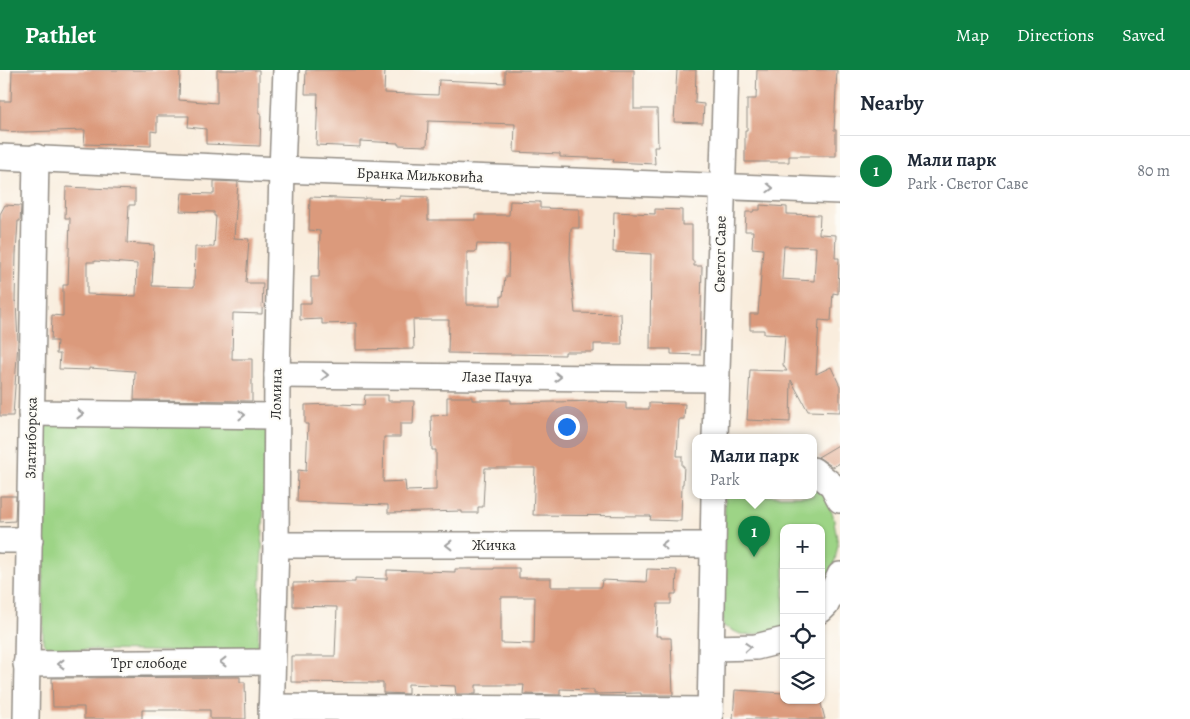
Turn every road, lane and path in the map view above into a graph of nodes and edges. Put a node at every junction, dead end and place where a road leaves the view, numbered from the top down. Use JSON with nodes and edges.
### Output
{"nodes":[{"id":1,"x":286,"y":70,"type":"edge"},
{"id":2,"x":726,"y":70,"type":"edge"},
{"id":3,"x":0,"y":156,"type":"edge"},
{"id":4,"x":36,"y":157,"type":"junction"},
{"id":5,"x":282,"y":170,"type":"junction"},
{"id":6,"x":722,"y":186,"type":"junction"},
{"id":7,"x":840,"y":191,"type":"edge"},
{"id":8,"x":277,"y":374,"type":"junction"},
{"id":9,"x":716,"y":379,"type":"junction"},
{"id":10,"x":31,"y":413,"type":"junction"},
{"id":11,"x":276,"y":416,"type":"junction"},
{"id":12,"x":715,"y":434,"type":"edge"},
{"id":13,"x":817,"y":473,"type":"edge"},
{"id":14,"x":837,"y":489,"type":"edge"},
{"id":15,"x":714,"y":499,"type":"edge"},
{"id":16,"x":0,"y":540,"type":"edge"},
{"id":17,"x":30,"y":540,"type":"junction"},
{"id":18,"x":276,"y":545,"type":"junction"},
{"id":19,"x":712,"y":545,"type":"junction"},
{"id":20,"x":840,"y":575,"type":"edge"},
{"id":21,"x":829,"y":608,"type":"edge"},
{"id":22,"x":780,"y":641,"type":"edge"},
{"id":23,"x":712,"y":648,"type":"junction"},
{"id":24,"x":272,"y":662,"type":"junction"},
{"id":25,"x":26,"y":664,"type":"junction"},
{"id":26,"x":271,"y":713,"type":"edge"},
{"id":27,"x":710,"y":715,"type":"edge"},
{"id":28,"x":26,"y":719,"type":"edge"}],
"edges":[{"from":1,"to":5,"type":"street","name":"Ломина"},
{"from":2,"to":6,"type":"street","name":"Светог Саве"},
{"from":3,"to":4,"type":"street","name":"Бранка Миљковића"},
{"from":4,"to":5,"type":"street","name":"Бранка Миљковића"},
{"from":4,"to":10,"type":"street","name":"Златиборска"},
{"from":5,"to":6,"type":"street","name":"Бранка Миљковића"},
{"from":5,"to":8,"type":"street","name":"Ломина"},
{"from":6,"to":7,"type":"street","name":"Бранка Миљковића","one_way":true},
{"from":6,"to":9,"type":"street","name":"Светог Саве"},
{"from":8,"to":9,"type":"street","name":"Лазе Пачуа","one_way":true},
{"from":8,"to":11,"type":"street","name":"Ломина"},
{"from":9,"to":12,"type":"street","name":"Светог Саве"},
{"from":10,"to":11,"type":"street","one_way":true},
{"from":10,"to":17,"type":"street","name":"Златиборска"},
{"from":11,"to":18,"type":"street","name":"Ломина"},
{"from":13,"to":14,"type":"street"},
{"from":15,"to":19,"type":"street"},
{"from":16,"to":17,"type":"street"},
{"from":17,"to":25,"type":"street","name":"Златиборска"},
{"from":19,"to":18,"type":"street","name":"Жичка","one_way":true},
{"from":18,"to":24,"type":"street","name":"Ломина"},
{"from":19,"to":23,"type":"street"},
{"from":20,"to":21,"type":"street"},
{"from":23,"to":22,"type":"street","one_way":true},
{"from":23,"to":27,"type":"street"},
{"from":24,"to":25,"type":"street","name":"Трг слободе","one_way":true},
{"from":24,"to":26,"type":"street","name":"Ломина"},
{"from":25,"to":28,"type":"street","name":"Златиборска"},
{"from":26,"to":27,"type":"street"}]}
